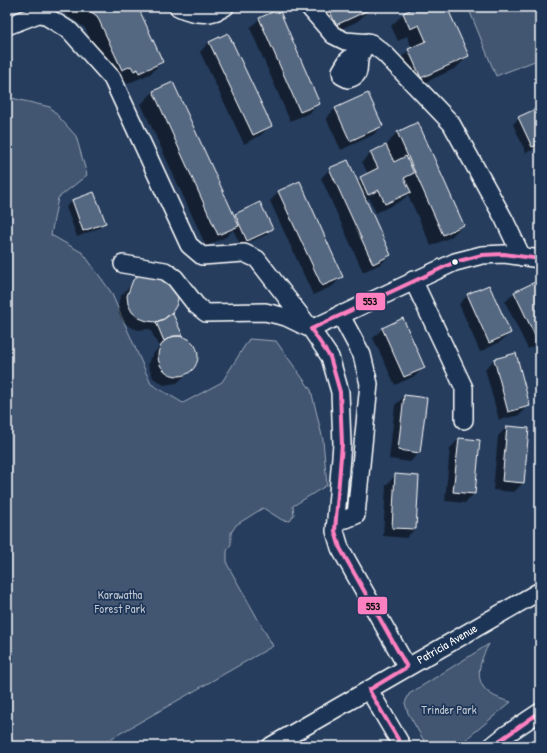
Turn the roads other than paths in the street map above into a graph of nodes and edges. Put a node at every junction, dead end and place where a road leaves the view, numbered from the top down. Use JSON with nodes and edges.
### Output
{"nodes":[{"id":1,"x":178,"y":7,"type":"edge"},
{"id":2,"x":226,"y":7,"type":"edge"},
{"id":3,"x":309,"y":7,"type":"edge"},
{"id":4,"x":7,"y":26,"type":"edge"},
{"id":5,"x":522,"y":257,"type":"junction"},
{"id":6,"x":540,"y":259,"type":"edge"},
{"id":7,"x":123,"y":264,"type":"dead end"},
{"id":8,"x":413,"y":280,"type":"junction"},
{"id":9,"x":340,"y":314,"type":"junction"},
{"id":10,"x":311,"y":329,"type":"junction"},
{"id":11,"x":464,"y":420,"type":"dead end"},
{"id":12,"x":336,"y":520,"type":"junction"},
{"id":13,"x":540,"y":591,"type":"edge"},
{"id":14,"x":407,"y":667,"type":"junction"},
{"id":15,"x":369,"y":690,"type":"junction"},
{"id":16,"x":540,"y":712,"type":"edge"},
{"id":17,"x":271,"y":746,"type":"edge"},
{"id":18,"x":402,"y":746,"type":"edge"},
{"id":19,"x":492,"y":746,"type":"edge"}],
"edges":[{"from":1,"to":2,"type":"street"},
{"from":3,"to":5,"type":"street"},
{"from":4,"to":10,"type":"street"},
{"from":5,"to":6,"type":"street"},
{"from":5,"to":8,"type":"street"},
{"from":7,"to":10,"type":"street"},
{"from":8,"to":9,"type":"street"},
{"from":8,"to":11,"type":"street"},
{"from":9,"to":10,"type":"street"},
{"from":9,"to":12,"type":"street"},
{"from":10,"to":12,"type":"street"},
{"from":12,"to":14,"type":"street"},
{"from":13,"to":14,"type":"street","name":"Patricia Avenue"},
{"from":14,"to":15,"type":"street","name":"Patricia Avenue"},
{"from":15,"to":17,"type":"street","name":"Patricia Avenue"},
{"from":15,"to":18,"type":"street"},
{"from":16,"to":19,"type":"street"}]}
